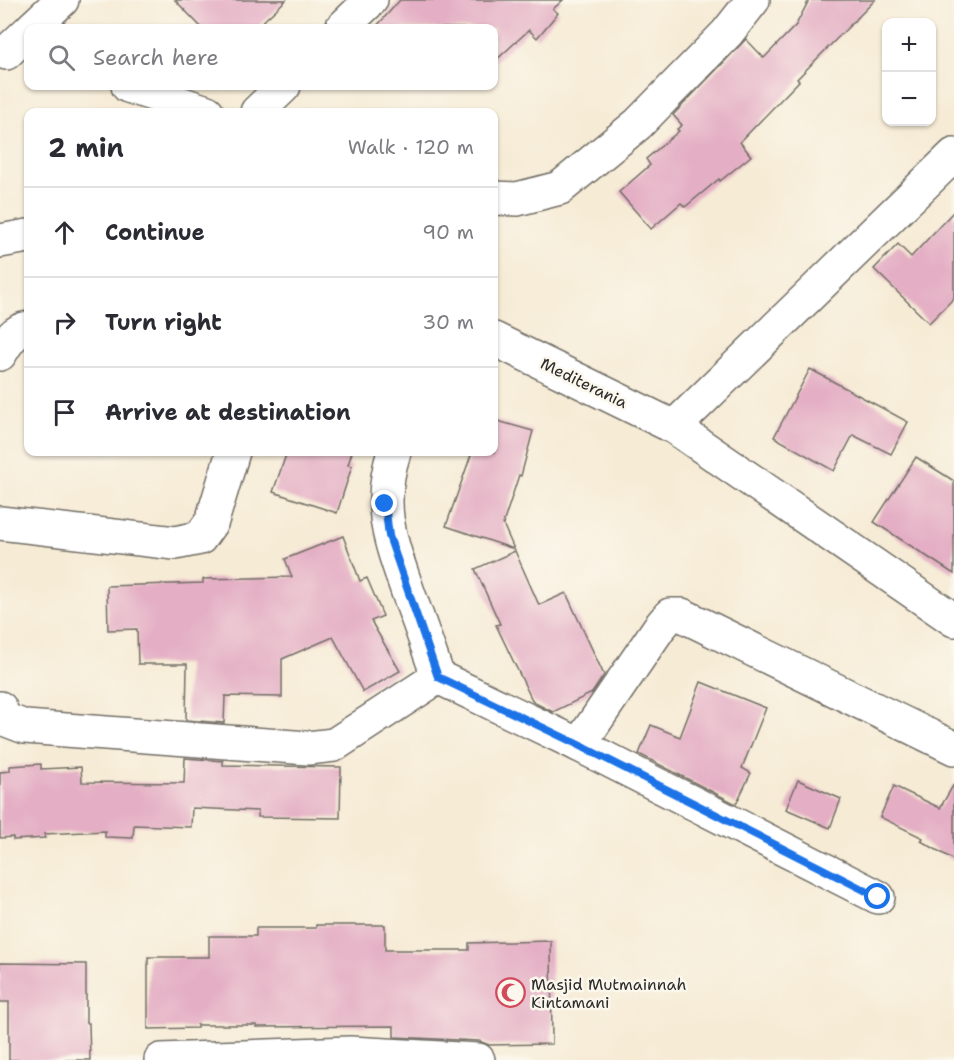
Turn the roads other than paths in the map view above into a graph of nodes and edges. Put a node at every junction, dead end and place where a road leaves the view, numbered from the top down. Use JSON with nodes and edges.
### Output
{"nodes":[{"id":1,"x":62,"y":0,"type":"edge"},
{"id":2,"x":371,"y":0,"type":"edge"},
{"id":3,"x":753,"y":0,"type":"edge"},
{"id":4,"x":36,"y":24,"type":"edge"},
{"id":5,"x":346,"y":24,"type":"edge"},
{"id":6,"x":140,"y":90,"type":"edge"},
{"id":7,"x":280,"y":90,"type":"edge"},
{"id":8,"x":195,"y":108,"type":"edge"},
{"id":9,"x":261,"y":108,"type":"edge"},
{"id":10,"x":954,"y":155,"type":"edge"},
{"id":11,"x":498,"y":198,"type":"edge"},
{"id":12,"x":24,"y":237,"type":"edge"},
{"id":13,"x":0,"y":241,"type":"edge"},
{"id":14,"x":24,"y":329,"type":"edge"},
{"id":15,"x":498,"y":341,"type":"edge"},
{"id":16,"x":0,"y":354,"type":"edge"},
{"id":17,"x":674,"y":427,"type":"junction"},
{"id":18,"x":232,"y":456,"type":"edge"},
{"id":19,"x":393,"y":456,"type":"edge"},
{"id":20,"x":0,"y":523,"type":"edge"},
{"id":21,"x":954,"y":620,"type":"edge"},
{"id":22,"x":438,"y":677,"type":"junction"},
{"id":23,"x":0,"y":708,"type":"edge"},
{"id":24,"x":579,"y":745,"type":"junction"},
{"id":25,"x":954,"y":748,"type":"edge"},
{"id":26,"x":878,"y":897,"type":"dead end"},
{"id":27,"x":351,"y":1057,"type":"edge"},
{"id":28,"x":161,"y":1060,"type":"edge"},
{"id":29,"x":478,"y":1060,"type":"edge"}],
"edges":[{"from":1,"to":4,"type":"street"},
{"from":2,"to":5,"type":"street"},
{"from":3,"to":11,"type":"street"},
{"from":6,"to":8,"type":"street"},
{"from":7,"to":9,"type":"street"},
{"from":10,"to":17,"type":"street"},
{"from":12,"to":13,"type":"street"},
{"from":14,"to":16,"type":"street"},
{"from":15,"to":17,"type":"street","name":"Mediterania"},
{"from":17,"to":21,"type":"street","name":"Mediterania"},
{"from":18,"to":20,"type":"street"},
{"from":19,"to":22,"type":"street"},
{"from":22,"to":23,"type":"street"},
{"from":22,"to":24,"type":"street"},
{"from":24,"to":25,"type":"street"},
{"from":24,"to":26,"type":"street"},
{"from":27,"to":28,"type":"street"},
{"from":27,"to":29,"type":"street"}]}
